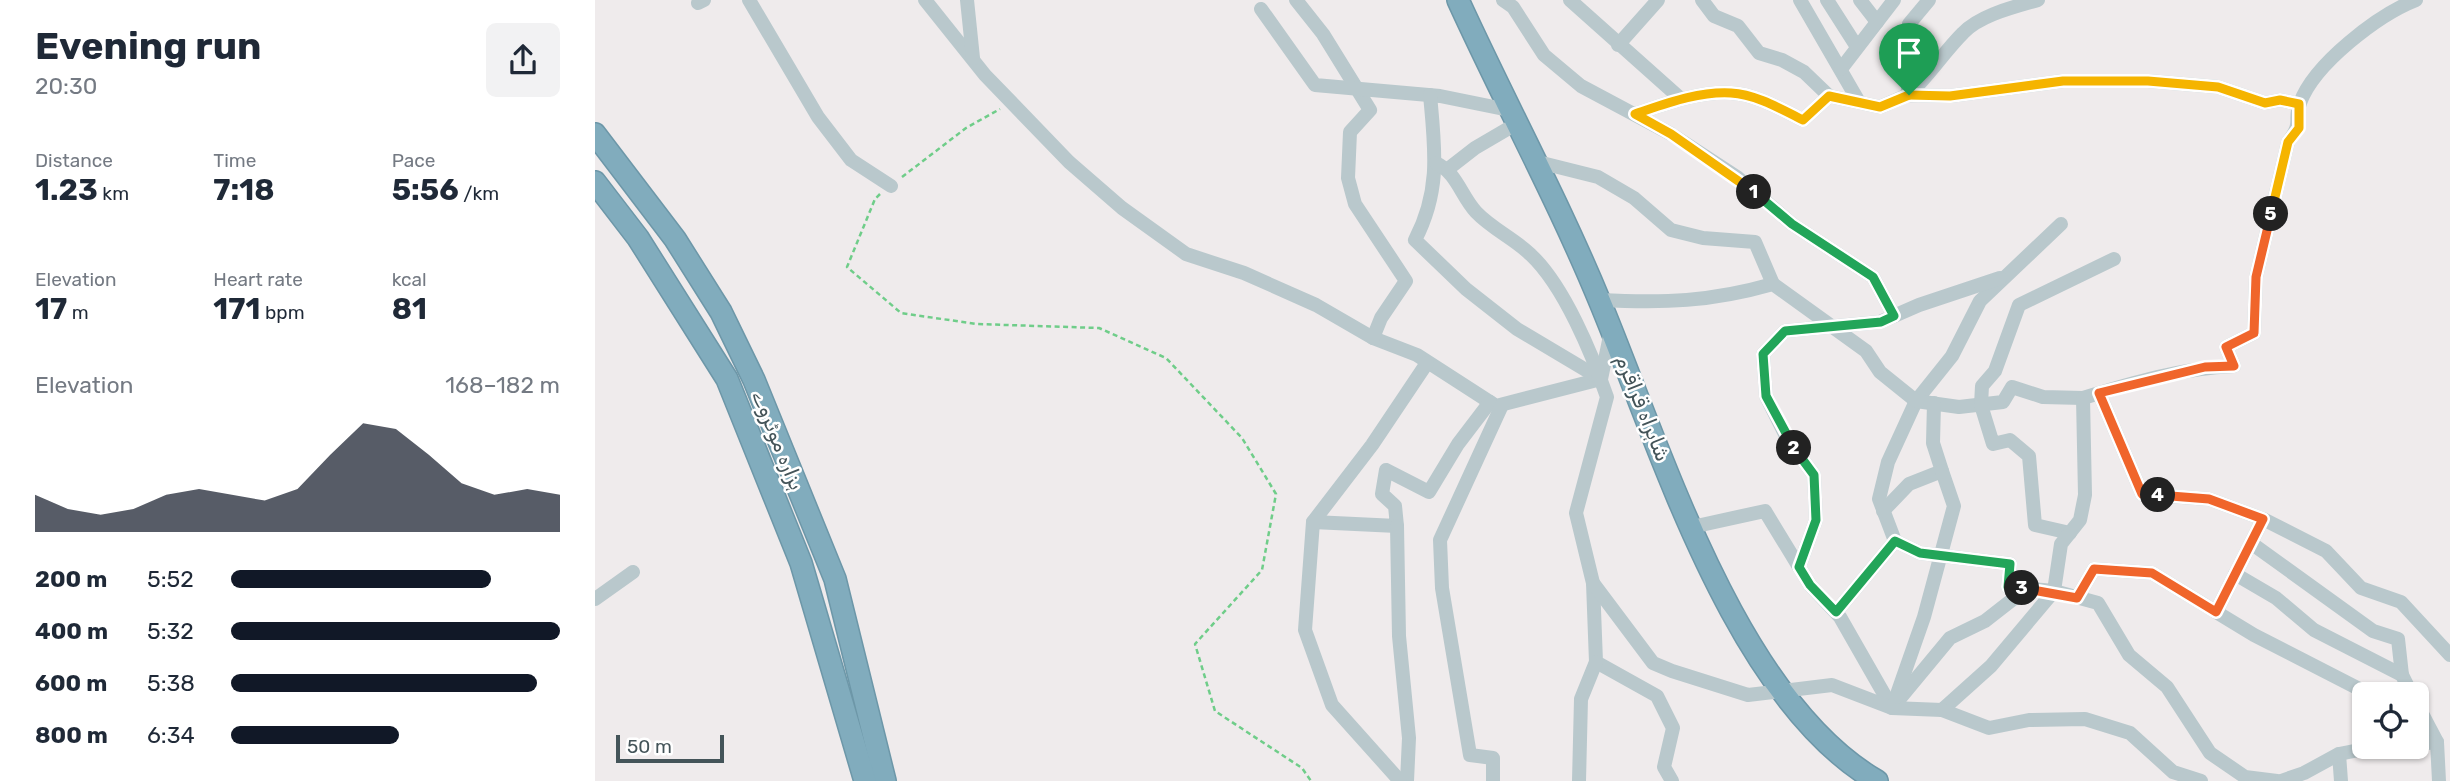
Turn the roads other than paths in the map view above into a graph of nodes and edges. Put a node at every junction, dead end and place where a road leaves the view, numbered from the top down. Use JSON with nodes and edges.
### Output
{"nodes":[{"id":1,"x":749,"y":0,"type":"edge"},
{"id":2,"x":925,"y":0,"type":"edge"},
{"id":3,"x":967,"y":0,"type":"edge"},
{"id":4,"x":1296,"y":0,"type":"edge"},
{"id":5,"x":1458,"y":0,"type":"edge"},
{"id":6,"x":1503,"y":0,"type":"edge"},
{"id":7,"x":1570,"y":0,"type":"edge"},
{"id":8,"x":1658,"y":0,"type":"edge"},
{"id":9,"x":1702,"y":0,"type":"edge"},
{"id":10,"x":1800,"y":0,"type":"edge"},
{"id":11,"x":1827,"y":0,"type":"edge"},
{"id":12,"x":1860,"y":0,"type":"edge"},
{"id":13,"x":1929,"y":0,"type":"edge"},
{"id":14,"x":2038,"y":0,"type":"edge"},
{"id":15,"x":2416,"y":0,"type":"edge"},
{"id":16,"x":1889,"y":2,"type":"edge"},
{"id":17,"x":2021,"y":2,"type":"edge"},
{"id":18,"x":1261,"y":9,"type":"dead end"},
{"id":19,"x":1877,"y":22,"type":"junction"},
{"id":20,"x":1618,"y":45,"type":"junction"},
{"id":21,"x":1857,"y":47,"type":"junction"},
{"id":22,"x":973,"y":60,"type":"junction"},
{"id":23,"x":1841,"y":69,"type":"junction"},
{"id":24,"x":1358,"y":89,"type":"junction"},
{"id":25,"x":1430,"y":95,"type":"junction"},
{"id":26,"x":1909,"y":95,"type":"junction"},
{"id":27,"x":1829,"y":96,"type":"junction"},
{"id":28,"x":1681,"y":99,"type":"junction"},
{"id":29,"x":1859,"y":102,"type":"junction"},
{"id":30,"x":2299,"y":104,"type":"junction"},
{"id":31,"x":1635,"y":114,"type":"junction"},
{"id":32,"x":1513,"y":117,"type":"junction"},
{"id":33,"x":595,"y":134,"type":"edge"},
{"id":34,"x":1534,"y":161,"type":"junction"},
{"id":35,"x":1442,"y":166,"type":"junction"},
{"id":36,"x":595,"y":182,"type":"edge"},
{"id":37,"x":891,"y":186,"type":"road end"},
{"id":38,"x":2061,"y":224,"type":"dead end"},
{"id":39,"x":2114,"y":259,"type":"dead end"},
{"id":40,"x":2008,"y":275,"type":"junction"},
{"id":41,"x":1773,"y":284,"type":"junction"},
{"id":42,"x":1600,"y":300,"type":"junction"},
{"id":43,"x":1894,"y":316,"type":"junction"},
{"id":44,"x":1832,"y":327,"type":"junction"},
{"id":45,"x":1611,"y":330,"type":"junction"},
{"id":46,"x":1373,"y":338,"type":"junction"},
{"id":47,"x":1427,"y":363,"type":"junction"},
{"id":48,"x":1601,"y":379,"type":"junction"},
{"id":49,"x":2099,"y":393,"type":"junction"},
{"id":50,"x":2083,"y":398,"type":"junction"},
{"id":51,"x":1916,"y":401,"type":"junction"},
{"id":52,"x":1496,"y":403,"type":"junction"},
{"id":53,"x":1934,"y":403,"type":"junction"},
{"id":54,"x":1981,"y":405,"type":"junction"},
{"id":55,"x":1943,"y":471,"type":"junction"},
{"id":56,"x":1883,"y":511,"type":"junction"},
{"id":57,"x":2263,"y":519,"type":"junction"},
{"id":58,"x":1313,"y":522,"type":"junction"},
{"id":59,"x":1397,"y":526,"type":"junction"},
{"id":60,"x":1692,"y":527,"type":"junction"},
{"id":61,"x":2070,"y":533,"type":"junction"},
{"id":62,"x":1895,"y":541,"type":"junction"},
{"id":63,"x":2251,"y":543,"type":"junction"},
{"id":64,"x":1941,"y":556,"type":"junction"},
{"id":65,"x":1799,"y":567,"type":"junction"},
{"id":66,"x":633,"y":572,"type":"dead end"},
{"id":67,"x":2235,"y":574,"type":"junction"},
{"id":68,"x":1593,"y":583,"type":"junction"},
{"id":69,"x":2026,"y":589,"type":"junction"},
{"id":70,"x":2054,"y":592,"type":"junction"},
{"id":71,"x":2077,"y":598,"type":"junction"},
{"id":72,"x":595,"y":599,"type":"edge"},
{"id":73,"x":1836,"y":612,"type":"junction"},
{"id":74,"x":2216,"y":612,"type":"junction"},
{"id":75,"x":2450,"y":654,"type":"edge"},
{"id":76,"x":1596,"y":662,"type":"junction"},
{"id":77,"x":2402,"y":675,"type":"junction"},
{"id":78,"x":2406,"y":682,"type":"edge"},
{"id":79,"x":2352,"y":685,"type":"edge"},
{"id":80,"x":1782,"y":690,"type":"junction"},
{"id":81,"x":1892,"y":708,"type":"junction"},
{"id":82,"x":1942,"y":710,"type":"junction"},
{"id":83,"x":2429,"y":727,"type":"edge"},
{"id":84,"x":2437,"y":742,"type":"junction"},
{"id":85,"x":2429,"y":743,"type":"edge"},
{"id":86,"x":2352,"y":751,"type":"edge"},
{"id":87,"x":2339,"y":754,"type":"junction"},
{"id":88,"x":865,"y":781,"type":"edge"},
{"id":89,"x":885,"y":781,"type":"edge"},
{"id":90,"x":1400,"y":781,"type":"edge"},
{"id":91,"x":1407,"y":781,"type":"edge"},
{"id":92,"x":1493,"y":781,"type":"edge"},
{"id":93,"x":1579,"y":781,"type":"edge"},
{"id":94,"x":1672,"y":781,"type":"edge"},
{"id":95,"x":1877,"y":781,"type":"edge"},
{"id":96,"x":2201,"y":781,"type":"edge"},
{"id":97,"x":2279,"y":781,"type":"edge"},
{"id":98,"x":2341,"y":781,"type":"edge"},
{"id":99,"x":2439,"y":781,"type":"edge"}],
"edges":[{"from":1,"to":37,"type":"street"},
{"from":2,"to":22,"type":"street"},
{"from":3,"to":22,"type":"street"},
{"from":4,"to":24,"type":"street"},
{"from":5,"to":32,"type":"highway","name":"شاہراہ قراقرم"},
{"from":6,"to":31,"type":"street"},
{"from":7,"to":20,"type":"street"},
{"from":8,"to":20,"type":"street"},
{"from":9,"to":27,"type":"street"},
{"from":10,"to":23,"type":"street"},
{"from":11,"to":21,"type":"street"},
{"from":12,"to":19,"type":"street"},
{"from":13,"to":26,"type":"street"},
{"from":14,"to":17,"type":"street"},
{"from":15,"to":30,"type":"street"},
{"from":16,"to":19,"type":"street"},
{"from":17,"to":26,"type":"street"},
{"from":18,"to":24,"type":"street"},
{"from":19,"to":21,"type":"street"},
{"from":20,"to":28,"type":"street"},
{"from":21,"to":23,"type":"street"},
{"from":22,"to":46,"type":"street"},
{"from":23,"to":29,"type":"street"},
{"from":24,"to":25,"type":"street"},
{"from":24,"to":46,"type":"street"},
{"from":25,"to":32,"type":"street"},
{"from":25,"to":35,"type":"street"},
{"from":26,"to":29,"type":"street"},
{"from":26,"to":30,"type":"street"},
{"from":27,"to":28,"type":"street"},
{"from":27,"to":29,"type":"street"},
{"from":28,"to":31,"type":"street"},
{"from":30,"to":49,"type":"street"},
{"from":31,"to":43,"type":"street"},
{"from":32,"to":34,"type":"highway","name":"شاہراہ قراقرم"},
{"from":32,"to":35,"type":"street"},
{"from":33,"to":89,"type":"highway","name":"ہزارہ موٹروے"},
{"from":34,"to":41,"type":"street"},
{"from":34,"to":42,"type":"highway","name":"شاہراہ قراقرم"},
{"from":35,"to":48,"type":"street"},
{"from":35,"to":48,"type":"street"},
{"from":36,"to":88,"type":"highway","name":"ہزارہ موٹروے"},
{"from":38,"to":40,"type":"street"},
{"from":39,"to":54,"type":"street"},
{"from":40,"to":43,"type":"street"},
{"from":40,"to":51,"type":"street"},
{"from":41,"to":42,"type":"street"},
{"from":41,"to":44,"type":"street"},
{"from":42,"to":45,"type":"highway","name":"شاہراہ قراقرم"},
{"from":43,"to":44,"type":"street"},
{"from":44,"to":51,"type":"street"},
{"from":44,"to":65,"type":"street"},
{"from":45,"to":48,"type":"street"},
{"from":45,"to":60,"type":"highway","name":"شاہراہ قراقرم"},
{"from":46,"to":47,"type":"street"},
{"from":47,"to":52,"type":"street"},
{"from":47,"to":58,"type":"street"},
{"from":48,"to":52,"type":"street"},
{"from":48,"to":68,"type":"street"},
{"from":49,"to":50,"type":"street"},
{"from":49,"to":57,"type":"street"},
{"from":50,"to":54,"type":"street"},
{"from":50,"to":61,"type":"street"},
{"from":51,"to":53,"type":"street"},
{"from":51,"to":56,"type":"street"},
{"from":52,"to":59,"type":"street"},
{"from":52,"to":92,"type":"street"},
{"from":53,"to":54,"type":"street"},
{"from":53,"to":55,"type":"street"},
{"from":54,"to":61,"type":"street"},
{"from":55,"to":56,"type":"street"},
{"from":55,"to":64,"type":"street"},
{"from":56,"to":62,"type":"street"},
{"from":57,"to":63,"type":"street"},
{"from":57,"to":75,"type":"street"},
{"from":58,"to":59,"type":"street"},
{"from":58,"to":90,"type":"street"},
{"from":59,"to":91,"type":"street"},
{"from":60,"to":65,"type":"street"},
{"from":60,"to":80,"type":"highway","name":"شاہراہ قراقرم"},
{"from":61,"to":70,"type":"street"},
{"from":62,"to":64,"type":"street"},
{"from":62,"to":73,"type":"street"},
{"from":63,"to":67,"type":"street"},
{"from":63,"to":77,"type":"street"},
{"from":64,"to":69,"type":"street"},
{"from":64,"to":81,"type":"street"},
{"from":65,"to":73,"type":"street"},
{"from":66,"to":72,"type":"street"},
{"from":67,"to":74,"type":"street"},
{"from":67,"to":77,"type":"street"},
{"from":68,"to":76,"type":"street"},
{"from":68,"to":80,"type":"street"},
{"from":69,"to":70,"type":"street"},
{"from":69,"to":81,"type":"street"},
{"from":70,"to":71,"type":"street"},
{"from":70,"to":82,"type":"street"},
{"from":71,"to":74,"type":"street"},
{"from":71,"to":97,"type":"street"},
{"from":73,"to":81,"type":"street"},
{"from":74,"to":79,"type":"street"},
{"from":76,"to":93,"type":"street"},
{"from":76,"to":94,"type":"street"},
{"from":77,"to":78,"type":"street"},
{"from":80,"to":81,"type":"street"},
{"from":80,"to":95,"type":"highway","name":"شاہراہ قراقرم"},
{"from":81,"to":82,"type":"street"},
{"from":82,"to":96,"type":"street"},
{"from":83,"to":84,"type":"street"},
{"from":84,"to":85,"type":"street"},
{"from":84,"to":99,"type":"street"},
{"from":86,"to":87,"type":"street"},
{"from":87,"to":97,"type":"street"},
{"from":87,"to":98,"type":"street"}]}
